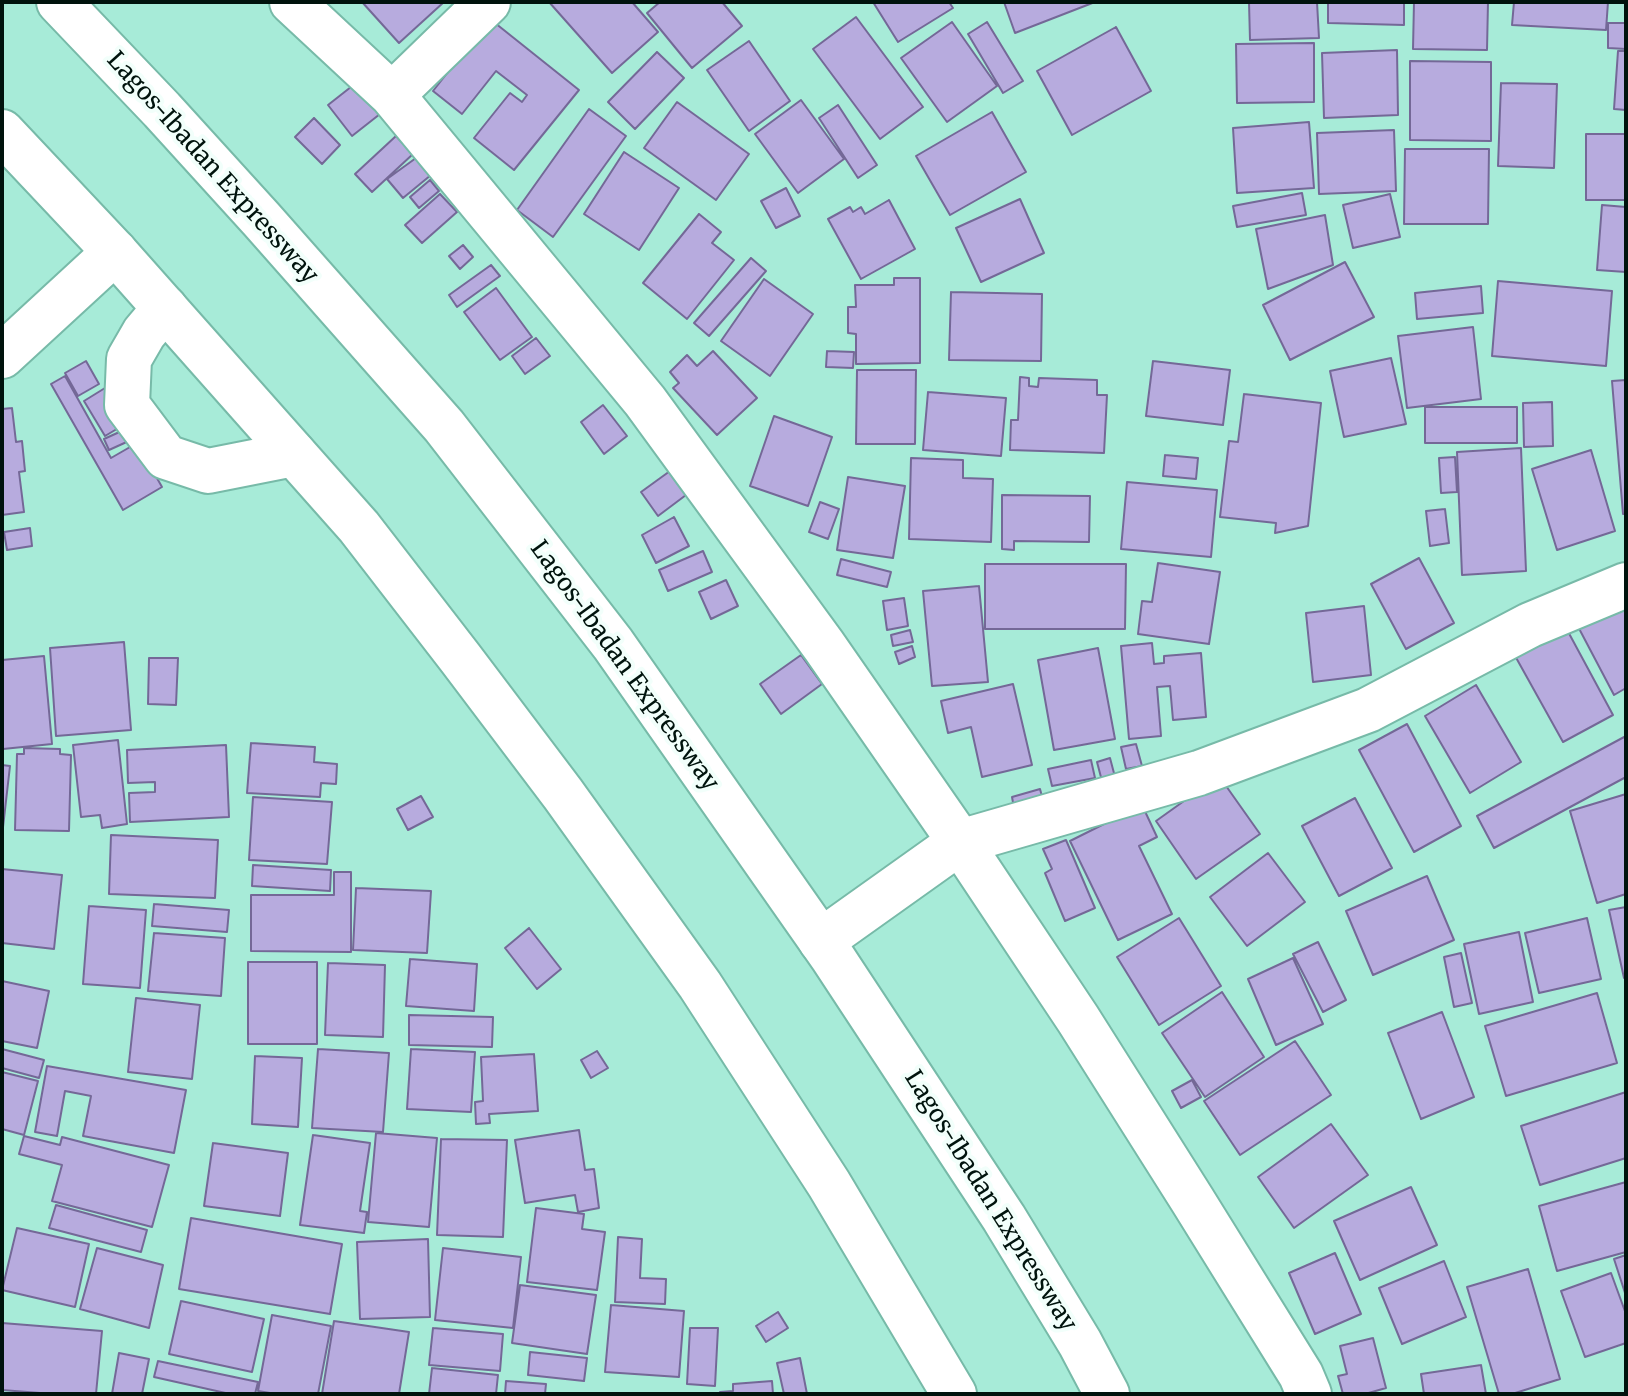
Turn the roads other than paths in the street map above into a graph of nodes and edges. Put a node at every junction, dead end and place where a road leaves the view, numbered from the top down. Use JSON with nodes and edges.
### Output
{"nodes":[{"id":1,"x":59,"y":2,"type":"edge"},
{"id":2,"x":292,"y":2,"type":"edge"},
{"id":3,"x":488,"y":2,"type":"edge"},
{"id":4,"x":392,"y":95,"type":"junction"},
{"id":5,"x":2,"y":132,"type":"edge"},
{"id":6,"x":115,"y":252,"type":"junction"},
{"id":7,"x":165,"y":308,"type":"junction"},
{"id":8,"x":2,"y":356,"type":"edge"},
{"id":9,"x":294,"y":454,"type":"junction"},
{"id":10,"x":1626,"y":585,"type":"edge"},
{"id":11,"x":960,"y":842,"type":"junction"},
{"id":12,"x":821,"y":941,"type":"junction"},
{"id":13,"x":954,"y":1394,"type":"edge"},
{"id":14,"x":1107,"y":1394,"type":"edge"},
{"id":15,"x":1309,"y":1394,"type":"edge"}],
"edges":[{"from":1,"to":12,"type":"main road","name":"Lagos-Ibadan Expressway"},
{"from":2,"to":4,"type":"main road"},
{"from":3,"to":4,"type":"main road"},
{"from":4,"to":11,"type":"main road"},
{"from":5,"to":6,"type":"main road"},
{"from":6,"to":7,"type":"main road"},
{"from":6,"to":8,"type":"main road"},
{"from":7,"to":9,"type":"main road"},
{"from":7,"to":9,"type":"main road"},
{"from":9,"to":13,"type":"main road"},
{"from":10,"to":11,"type":"main road"},
{"from":11,"to":12,"type":"main road"},
{"from":11,"to":15,"type":"main road"},
{"from":12,"to":14,"type":"main road","name":"Lagos-Ibadan Expressway"}]}
